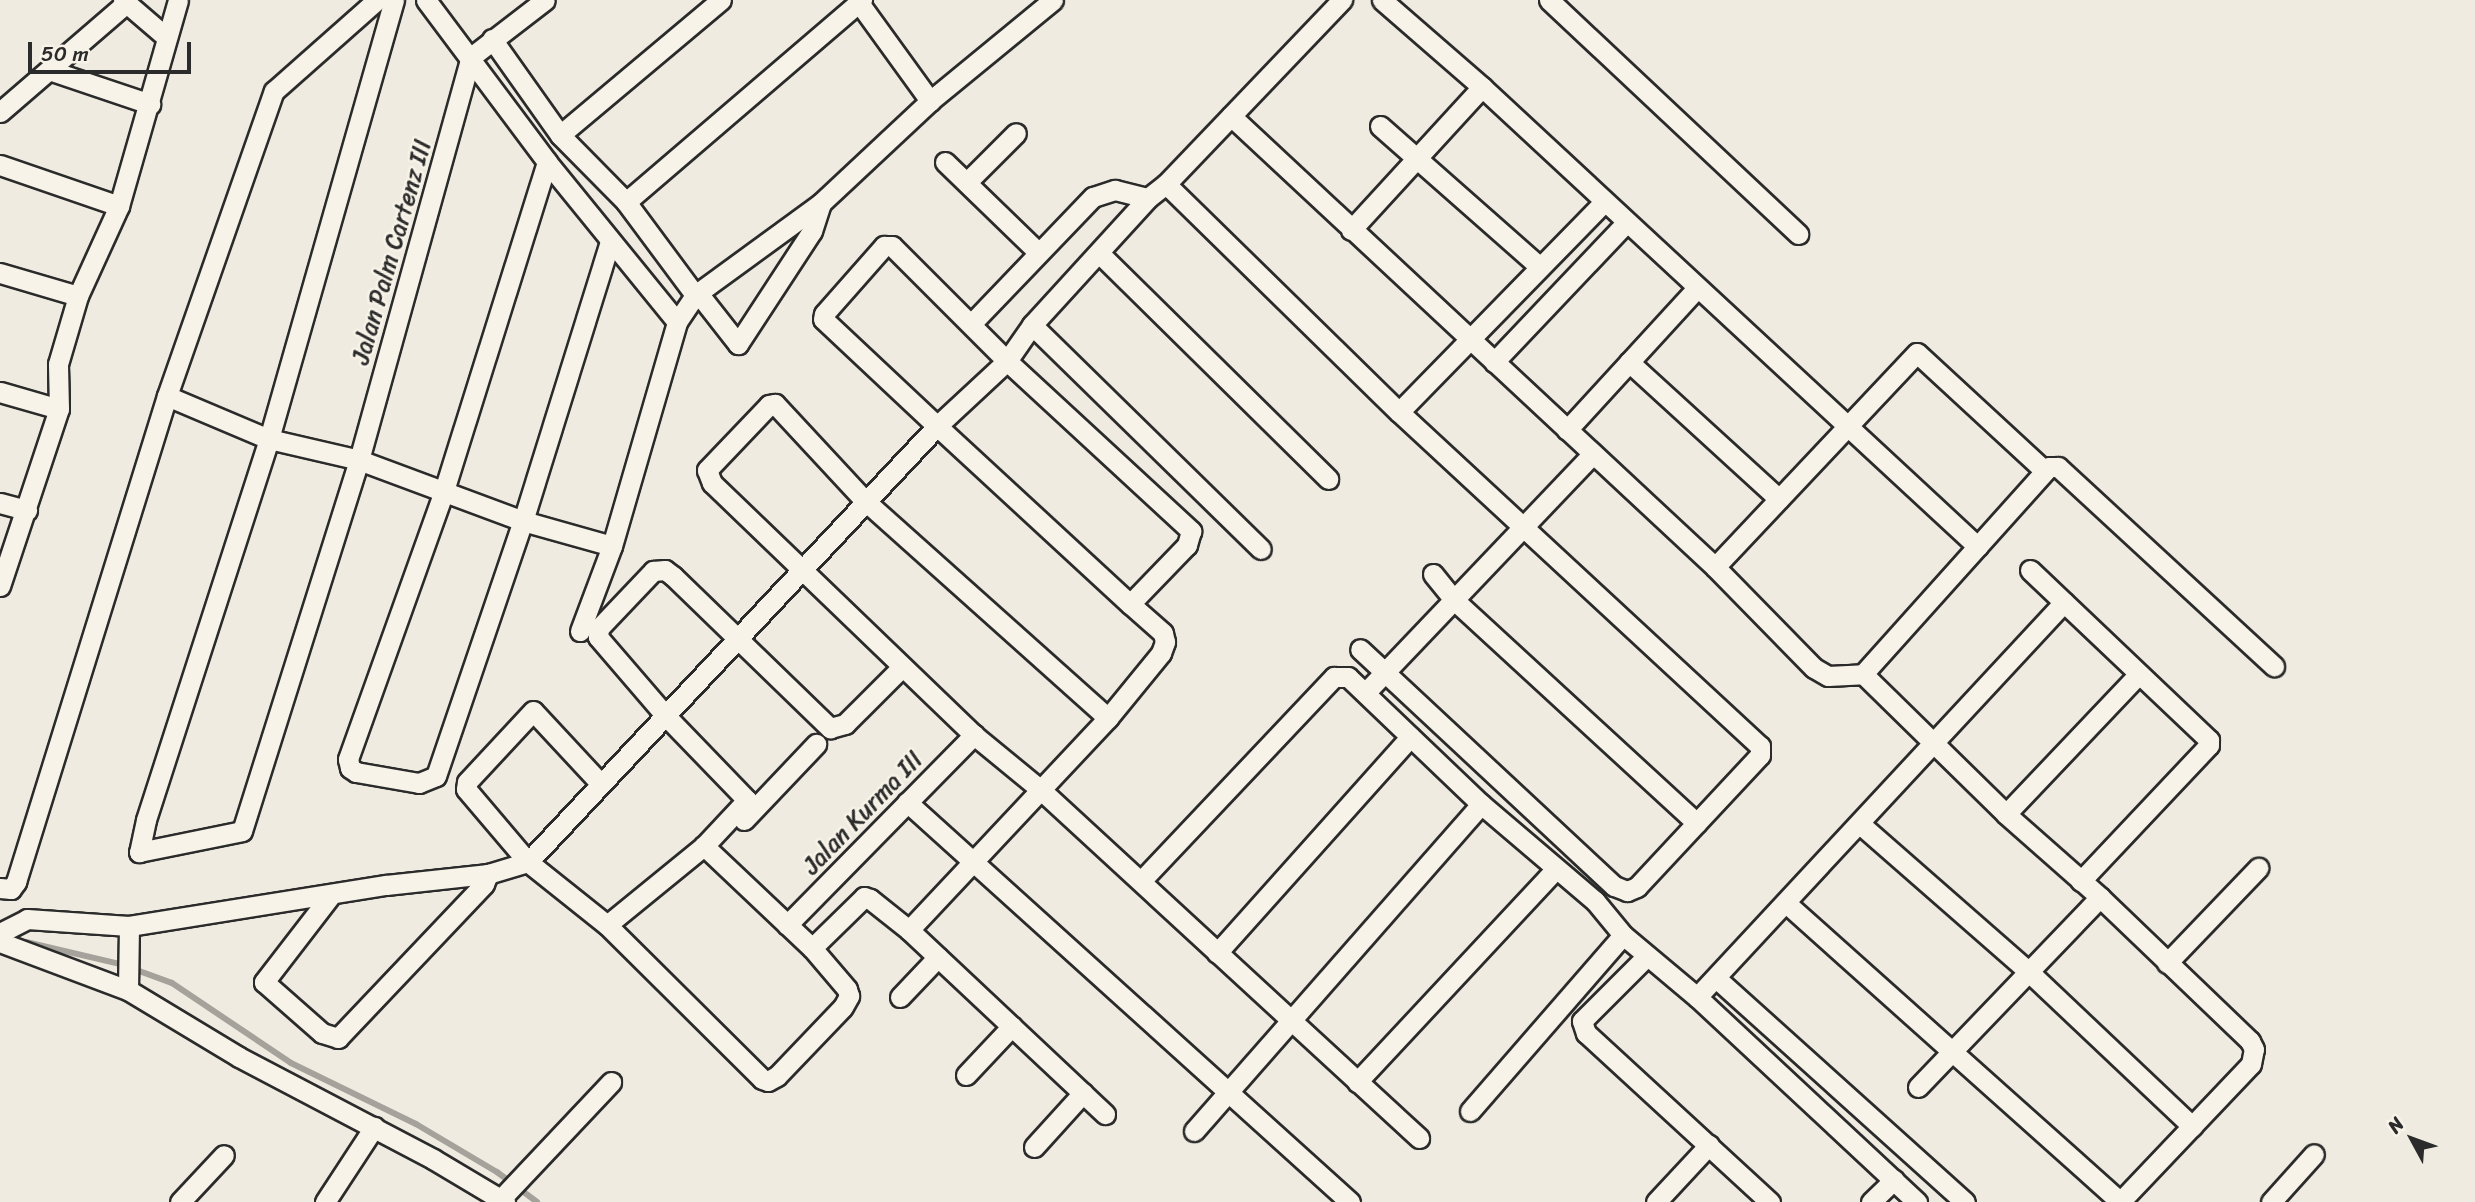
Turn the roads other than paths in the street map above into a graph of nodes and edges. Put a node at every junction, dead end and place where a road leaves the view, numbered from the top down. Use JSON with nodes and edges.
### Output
{"nodes":[{"id":1,"x":178,"y":0,"type":"edge"},
{"id":2,"x":377,"y":0,"type":"edge"},
{"id":3,"x":394,"y":0,"type":"edge"},
{"id":4,"x":426,"y":0,"type":"edge"},
{"id":5,"x":545,"y":0,"type":"edge"},
{"id":6,"x":721,"y":0,"type":"edge"},
{"id":7,"x":1053,"y":0,"type":"edge"},
{"id":8,"x":1342,"y":0,"type":"edge"},
{"id":9,"x":1382,"y":0,"type":"edge"},
{"id":10,"x":1549,"y":0,"type":"edge"},
{"id":11,"x":860,"y":1,"type":"edge"},
{"id":12,"x":124,"y":2,"type":"edge"},
{"id":13,"x":166,"y":37,"type":"junction"},
{"id":14,"x":492,"y":39,"type":"junction"},
{"id":15,"x":471,"y":57,"type":"junction"},
{"id":16,"x":50,"y":70,"type":"junction"},
{"id":17,"x":1482,"y":87,"type":"junction"},
{"id":18,"x":930,"y":101,"type":"junction"},
{"id":19,"x":150,"y":104,"type":"junction"},
{"id":20,"x":0,"y":112,"type":"edge"},
{"id":21,"x":1231,"y":116,"type":"junction"},
{"id":22,"x":1380,"y":126,"type":"dead end"},
{"id":23,"x":1016,"y":133,"type":"dead end"},
{"id":24,"x":560,"y":135,"type":"junction"},
{"id":25,"x":1417,"y":157,"type":"junction"},
{"id":26,"x":547,"y":162,"type":"junction"},
{"id":27,"x":945,"y":162,"type":"dead end"},
{"id":28,"x":0,"y":165,"type":"edge"},
{"id":29,"x":967,"y":182,"type":"junction"},
{"id":30,"x":1166,"y":184,"type":"junction"},
{"id":31,"x":1148,"y":198,"type":"junction"},
{"id":32,"x":626,"y":202,"type":"junction"},
{"id":33,"x":1604,"y":202,"type":"junction"},
{"id":34,"x":821,"y":203,"type":"junction"},
{"id":35,"x":118,"y":206,"type":"junction"},
{"id":36,"x":1626,"y":223,"type":"junction"},
{"id":37,"x":1351,"y":230,"type":"junction"},
{"id":38,"x":1798,"y":234,"type":"dead end"},
{"id":39,"x":610,"y":241,"type":"junction"},
{"id":40,"x":1038,"y":252,"type":"junction"},
{"id":41,"x":1099,"y":253,"type":"junction"},
{"id":42,"x":1540,"y":267,"type":"junction"},
{"id":43,"x":0,"y":272,"type":"edge"},
{"id":44,"x":1697,"y":288,"type":"junction"},
{"id":45,"x":697,"y":294,"type":"junction"},
{"id":46,"x":79,"y":296,"type":"junction"},
{"id":47,"x":677,"y":322,"type":"junction"},
{"id":48,"x":972,"y":323,"type":"junction"},
{"id":49,"x":1032,"y":325,"type":"junction"},
{"id":50,"x":1469,"y":340,"type":"junction"},
{"id":51,"x":1007,"y":361,"type":"junction"},
{"id":52,"x":1494,"y":362,"type":"junction"},
{"id":53,"x":1629,"y":362,"type":"junction"},
{"id":54,"x":0,"y":392,"type":"edge"},
{"id":55,"x":167,"y":396,"type":"junction"},
{"id":56,"x":59,"y":409,"type":"junction"},
{"id":57,"x":1399,"y":412,"type":"junction"},
{"id":58,"x":937,"y":426,"type":"junction"},
{"id":59,"x":1848,"y":428,"type":"junction"},
{"id":60,"x":1567,"y":430,"type":"junction"},
{"id":61,"x":269,"y":439,"type":"junction"},
{"id":62,"x":1593,"y":454,"type":"junction"},
{"id":63,"x":359,"y":460,"type":"junction"},
{"id":64,"x":2045,"y":471,"type":"junction"},
{"id":65,"x":1328,"y":479,"type":"dead end"},
{"id":66,"x":444,"y":491,"type":"junction"},
{"id":67,"x":1779,"y":499,"type":"junction"},
{"id":68,"x":866,"y":502,"type":"junction"},
{"id":69,"x":0,"y":503,"type":"edge"},
{"id":70,"x":27,"y":510,"type":"junction"},
{"id":71,"x":523,"y":521,"type":"junction"},
{"id":72,"x":1523,"y":527,"type":"junction"},
{"id":73,"x":612,"y":546,"type":"junction"},
{"id":74,"x":1978,"y":547,"type":"junction"},
{"id":75,"x":1261,"y":549,"type":"dead end"},
{"id":76,"x":1715,"y":567,"type":"junction"},
{"id":77,"x":2030,"y":570,"type":"dead end"},
{"id":78,"x":801,"y":571,"type":"junction"},
{"id":79,"x":1433,"y":574,"type":"dead end"},
{"id":80,"x":0,"y":586,"type":"edge"},
{"id":81,"x":1453,"y":599,"type":"junction"},
{"id":82,"x":2064,"y":602,"type":"junction"},
{"id":83,"x":1130,"y":604,"type":"junction"},
{"id":84,"x":580,"y":631,"type":"dead end"},
{"id":85,"x":740,"y":639,"type":"junction"},
{"id":86,"x":1360,"y":649,"type":"dead end"},
{"id":87,"x":2274,"y":666,"type":"dead end"},
{"id":88,"x":902,"y":667,"type":"junction"},
{"id":89,"x":1386,"y":671,"type":"junction"},
{"id":90,"x":1864,"y":674,"type":"junction"},
{"id":91,"x":2139,"y":674,"type":"junction"},
{"id":92,"x":1366,"y":692,"type":"junction"},
{"id":93,"x":665,"y":715,"type":"junction"},
{"id":94,"x":1108,"y":718,"type":"junction"},
{"id":95,"x":974,"y":735,"type":"junction"},
{"id":96,"x":1410,"y":737,"type":"junction"},
{"id":97,"x":1933,"y":743,"type":"junction"},
{"id":98,"x":816,"y":744,"type":"dead end"},
{"id":99,"x":600,"y":783,"type":"junction"},
{"id":100,"x":1041,"y":790,"type":"junction"},
{"id":101,"x":907,"y":802,"type":"junction"},
{"id":102,"x":1481,"y":804,"type":"junction"},
{"id":103,"x":2006,"y":814,"type":"junction"},
{"id":104,"x":1697,"y":823,"type":"junction"},
{"id":105,"x":1860,"y":824,"type":"junction"},
{"id":106,"x":708,"y":850,"type":"junction"},
{"id":107,"x":528,"y":862,"type":"junction"},
{"id":108,"x":973,"y":862,"type":"junction"},
{"id":109,"x":2259,"y":868,"type":"dead end"},
{"id":110,"x":1555,"y":870,"type":"junction"},
{"id":111,"x":488,"y":874,"type":"junction"},
{"id":112,"x":1141,"y":881,"type":"junction"},
{"id":113,"x":2081,"y":881,"type":"junction"},
{"id":114,"x":1614,"y":886,"type":"junction"},
{"id":115,"x":0,"y":888,"type":"edge"},
{"id":116,"x":331,"y":895,"type":"junction"},
{"id":117,"x":2100,"y":897,"type":"junction"},
{"id":118,"x":1595,"y":901,"type":"junction"},
{"id":119,"x":1786,"y":903,"type":"junction"},
{"id":120,"x":607,"y":925,"type":"junction"},
{"id":121,"x":787,"y":925,"type":"junction"},
{"id":122,"x":129,"y":926,"type":"junction"},
{"id":123,"x":909,"y":930,"type":"junction"},
{"id":124,"x":0,"y":933,"type":"edge"},
{"id":125,"x":1623,"y":935,"type":"junction"},
{"id":126,"x":0,"y":942,"type":"edge"},
{"id":127,"x":812,"y":948,"type":"junction"},
{"id":128,"x":1217,"y":953,"type":"junction"},
{"id":129,"x":1647,"y":956,"type":"junction"},
{"id":130,"x":938,"y":957,"type":"junction"},
{"id":131,"x":2167,"y":963,"type":"junction"},
{"id":132,"x":2028,"y":971,"type":"junction"},
{"id":133,"x":1716,"y":978,"type":"junction"},
{"id":134,"x":128,"y":989,"type":"junction"},
{"id":135,"x":900,"y":997,"type":"dead end"},
{"id":136,"x":1697,"y":997,"type":"junction"},
{"id":137,"x":1292,"y":1020,"type":"junction"},
{"id":138,"x":1012,"y":1026,"type":"junction"},
{"id":139,"x":1952,"y":1050,"type":"junction"},
{"id":140,"x":966,"y":1075,"type":"dead end"},
{"id":141,"x":611,"y":1082,"type":"dead end"},
{"id":142,"x":1357,"y":1082,"type":"junction"},
{"id":143,"x":1917,"y":1087,"type":"dead end"},
{"id":144,"x":1083,"y":1093,"type":"junction"},
{"id":145,"x":1228,"y":1093,"type":"junction"},
{"id":146,"x":1470,"y":1111,"type":"dead end"},
{"id":147,"x":1105,"y":1114,"type":"dead end"},
{"id":148,"x":2192,"y":1126,"type":"junction"},
{"id":149,"x":374,"y":1127,"type":"junction"},
{"id":150,"x":1194,"y":1131,"type":"dead end"},
{"id":151,"x":1419,"y":1138,"type":"dead end"},
{"id":152,"x":1709,"y":1144,"type":"junction"},
{"id":153,"x":1034,"y":1147,"type":"dead end"},
{"id":154,"x":2314,"y":1154,"type":"dead end"},
{"id":155,"x":224,"y":1155,"type":"dead end"},
{"id":156,"x":1894,"y":1180,"type":"junction"},
{"id":157,"x":501,"y":1201,"type":"edge"},
{"id":158,"x":180,"y":1202,"type":"edge"},
{"id":159,"x":326,"y":1202,"type":"edge"},
{"id":160,"x":1350,"y":1202,"type":"edge"},
{"id":161,"x":1656,"y":1202,"type":"edge"},
{"id":162,"x":1770,"y":1202,"type":"edge"},
{"id":163,"x":1871,"y":1202,"type":"edge"},
{"id":164,"x":1917,"y":1202,"type":"edge"},
{"id":165,"x":1965,"y":1202,"type":"edge"},
{"id":166,"x":2120,"y":1202,"type":"edge"},
{"id":167,"x":2271,"y":1202,"type":"edge"}],
"edges":[{"from":1,"to":13,"type":"street"},
{"from":2,"to":55,"type":"street"},
{"from":3,"to":61,"type":"street"},
{"from":4,"to":15,"type":"street"},
{"from":5,"to":14,"type":"street"},
{"from":6,"to":24,"type":"street"},
{"from":7,"to":18,"type":"street"},
{"from":8,"to":21,"type":"street"},
{"from":9,"to":17,"type":"street"},
{"from":10,"to":38,"type":"street"},
{"from":11,"to":18,"type":"street"},
{"from":11,"to":32,"type":"street"},
{"from":12,"to":13,"type":"street"},
{"from":12,"to":16,"type":"street"},
{"from":13,"to":19,"type":"street"},
{"from":14,"to":15,"type":"street"},
{"from":14,"to":24,"type":"street"},
{"from":15,"to":26,"type":"street"},
{"from":15,"to":63,"type":"street","name":"Jalan Palm Cartenz III"},
{"from":16,"to":19,"type":"street"},
{"from":16,"to":20,"type":"street"},
{"from":17,"to":25,"type":"street"},
{"from":17,"to":33,"type":"street"},
{"from":18,"to":34,"type":"street"},
{"from":19,"to":35,"type":"street"},
{"from":21,"to":30,"type":"street"},
{"from":21,"to":37,"type":"street"},
{"from":22,"to":25,"type":"street"},
{"from":23,"to":29,"type":"street"},
{"from":24,"to":32,"type":"street"},
{"from":25,"to":37,"type":"street"},
{"from":25,"to":42,"type":"street"},
{"from":26,"to":39,"type":"street"},
{"from":26,"to":66,"type":"street"},
{"from":27,"to":29,"type":"street"},
{"from":28,"to":35,"type":"street"},
{"from":29,"to":40,"type":"street"},
{"from":30,"to":31,"type":"street"},
{"from":30,"to":57,"type":"street"},
{"from":31,"to":40,"type":"street"},
{"from":31,"to":41,"type":"street"},
{"from":32,"to":45,"type":"street"},
{"from":33,"to":36,"type":"street"},
{"from":33,"to":42,"type":"street"},
{"from":34,"to":45,"type":"street"},
{"from":34,"to":45,"type":"street"},
{"from":35,"to":46,"type":"street"},
{"from":36,"to":44,"type":"street"},
{"from":36,"to":52,"type":"street"},
{"from":37,"to":50,"type":"street"},
{"from":39,"to":47,"type":"street"},
{"from":39,"to":71,"type":"street"},
{"from":40,"to":48,"type":"street"},
{"from":41,"to":49,"type":"street"},
{"from":41,"to":65,"type":"street"},
{"from":42,"to":50,"type":"street"},
{"from":43,"to":46,"type":"street"},
{"from":44,"to":53,"type":"street"},
{"from":44,"to":59,"type":"street"},
{"from":45,"to":47,"type":"street"},
{"from":46,"to":56,"type":"street"},
{"from":47,"to":73,"type":"street"},
{"from":48,"to":51,"type":"street"},
{"from":48,"to":58,"type":"street"},
{"from":49,"to":51,"type":"street"},
{"from":49,"to":75,"type":"street"},
{"from":50,"to":52,"type":"street"},
{"from":50,"to":57,"type":"street"},
{"from":51,"to":58,"type":"street"},
{"from":51,"to":83,"type":"street"},
{"from":52,"to":60,"type":"street"},
{"from":53,"to":60,"type":"street"},
{"from":53,"to":67,"type":"street"},
{"from":54,"to":56,"type":"street"},
{"from":55,"to":61,"type":"street"},
{"from":55,"to":115,"type":"street"},
{"from":56,"to":70,"type":"street"},
{"from":57,"to":72,"type":"street"},
{"from":58,"to":68,"type":"street"},
{"from":58,"to":83,"type":"street"},
{"from":59,"to":64,"type":"street"},
{"from":59,"to":67,"type":"street"},
{"from":59,"to":74,"type":"street"},
{"from":60,"to":62,"type":"street"},
{"from":61,"to":63,"type":"street"},
{"from":61,"to":63,"type":"street","name":"Jalan Palm Cartenz III"},
{"from":62,"to":72,"type":"street"},
{"from":62,"to":76,"type":"street"},
{"from":63,"to":66,"type":"street"},
{"from":64,"to":74,"type":"street"},
{"from":64,"to":87,"type":"street"},
{"from":66,"to":71,"type":"street"},
{"from":66,"to":71,"type":"street"},
{"from":67,"to":76,"type":"street"},
{"from":68,"to":78,"type":"street"},
{"from":68,"to":78,"type":"street"},
{"from":68,"to":94,"type":"street"},
{"from":69,"to":70,"type":"street"},
{"from":70,"to":80,"type":"street"},
{"from":71,"to":73,"type":"street"},
{"from":72,"to":81,"type":"street"},
{"from":72,"to":104,"type":"street"},
{"from":73,"to":84,"type":"street"},
{"from":74,"to":90,"type":"street"},
{"from":76,"to":90,"type":"street"},
{"from":77,"to":82,"type":"street"},
{"from":78,"to":85,"type":"street"},
{"from":78,"to":88,"type":"street"},
{"from":79,"to":81,"type":"street"},
{"from":81,"to":89,"type":"street"},
{"from":81,"to":104,"type":"street"},
{"from":82,"to":91,"type":"street"},
{"from":82,"to":97,"type":"street"},
{"from":83,"to":94,"type":"street"},
{"from":85,"to":88,"type":"street"},
{"from":85,"to":93,"type":"street"},
{"from":85,"to":93,"type":"street"},
{"from":86,"to":89,"type":"street"},
{"from":88,"to":95,"type":"street"},
{"from":89,"to":92,"type":"street"},
{"from":89,"to":114,"type":"street"},
{"from":90,"to":97,"type":"street"},
{"from":91,"to":103,"type":"street"},
{"from":91,"to":113,"type":"street"},
{"from":92,"to":96,"type":"street"},
{"from":92,"to":112,"type":"street"},
{"from":93,"to":99,"type":"street"},
{"from":93,"to":106,"type":"street"},
{"from":94,"to":100,"type":"street"},
{"from":95,"to":100,"type":"street"},
{"from":95,"to":101,"type":"street","name":"Jalan Kurma III"},
{"from":96,"to":102,"type":"street"},
{"from":96,"to":128,"type":"street"},
{"from":97,"to":103,"type":"street"},
{"from":97,"to":105,"type":"street"},
{"from":98,"to":106,"type":"street"},
{"from":99,"to":107,"type":"street"},
{"from":99,"to":107,"type":"street"},
{"from":100,"to":108,"type":"street"},
{"from":100,"to":112,"type":"street"},
{"from":101,"to":108,"type":"street"},
{"from":101,"to":121,"type":"street","name":"Jalan Kurma III"},
{"from":102,"to":110,"type":"street"},
{"from":102,"to":137,"type":"street"},
{"from":103,"to":113,"type":"street"},
{"from":104,"to":114,"type":"street"},
{"from":105,"to":119,"type":"street"},
{"from":105,"to":132,"type":"street"},
{"from":106,"to":120,"type":"street"},
{"from":106,"to":121,"type":"street"},
{"from":107,"to":111,"type":"street"},
{"from":107,"to":120,"type":"street"},
{"from":108,"to":123,"type":"street"},
{"from":108,"to":145,"type":"street"},
{"from":109,"to":131,"type":"street"},
{"from":110,"to":118,"type":"street"},
{"from":110,"to":142,"type":"street"},
{"from":111,"to":116,"type":"street"},
{"from":111,"to":116,"type":"street"},
{"from":112,"to":128,"type":"street"},
{"from":113,"to":117,"type":"street"},
{"from":114,"to":118,"type":"street"},
{"from":116,"to":122,"type":"street"},
{"from":117,"to":131,"type":"street"},
{"from":117,"to":132,"type":"street"},
{"from":118,"to":125,"type":"street"},
{"from":119,"to":133,"type":"street"},
{"from":119,"to":139,"type":"street"},
{"from":120,"to":127,"type":"street"},
{"from":121,"to":127,"type":"street"},
{"from":122,"to":124,"type":"street"},
{"from":122,"to":134,"type":"street"},
{"from":123,"to":127,"type":"street"},
{"from":123,"to":130,"type":"street"},
{"from":125,"to":129,"type":"street"},
{"from":125,"to":146,"type":"street"},
{"from":126,"to":134,"type":"street"},
{"from":128,"to":137,"type":"street"},
{"from":129,"to":136,"type":"street"},
{"from":129,"to":152,"type":"street"},
{"from":130,"to":135,"type":"street"},
{"from":130,"to":138,"type":"street"},
{"from":131,"to":148,"type":"street"},
{"from":132,"to":139,"type":"street"},
{"from":132,"to":148,"type":"street"},
{"from":133,"to":136,"type":"street"},
{"from":133,"to":165,"type":"street"},
{"from":134,"to":149,"type":"street"},
{"from":136,"to":156,"type":"street"},
{"from":137,"to":142,"type":"street"},
{"from":137,"to":145,"type":"street"},
{"from":138,"to":140,"type":"street"},
{"from":138,"to":144,"type":"street"},
{"from":139,"to":143,"type":"street"},
{"from":139,"to":166,"type":"street"},
{"from":141,"to":157,"type":"street"},
{"from":142,"to":151,"type":"street"},
{"from":144,"to":147,"type":"street"},
{"from":144,"to":153,"type":"street"},
{"from":145,"to":150,"type":"street"},
{"from":145,"to":160,"type":"street"},
{"from":148,"to":166,"type":"street"},
{"from":149,"to":157,"type":"street"},
{"from":149,"to":159,"type":"street"},
{"from":152,"to":161,"type":"street"},
{"from":152,"to":162,"type":"street"},
{"from":154,"to":167,"type":"street"},
{"from":155,"to":158,"type":"street"},
{"from":156,"to":163,"type":"street"},
{"from":156,"to":164,"type":"street"}]}
